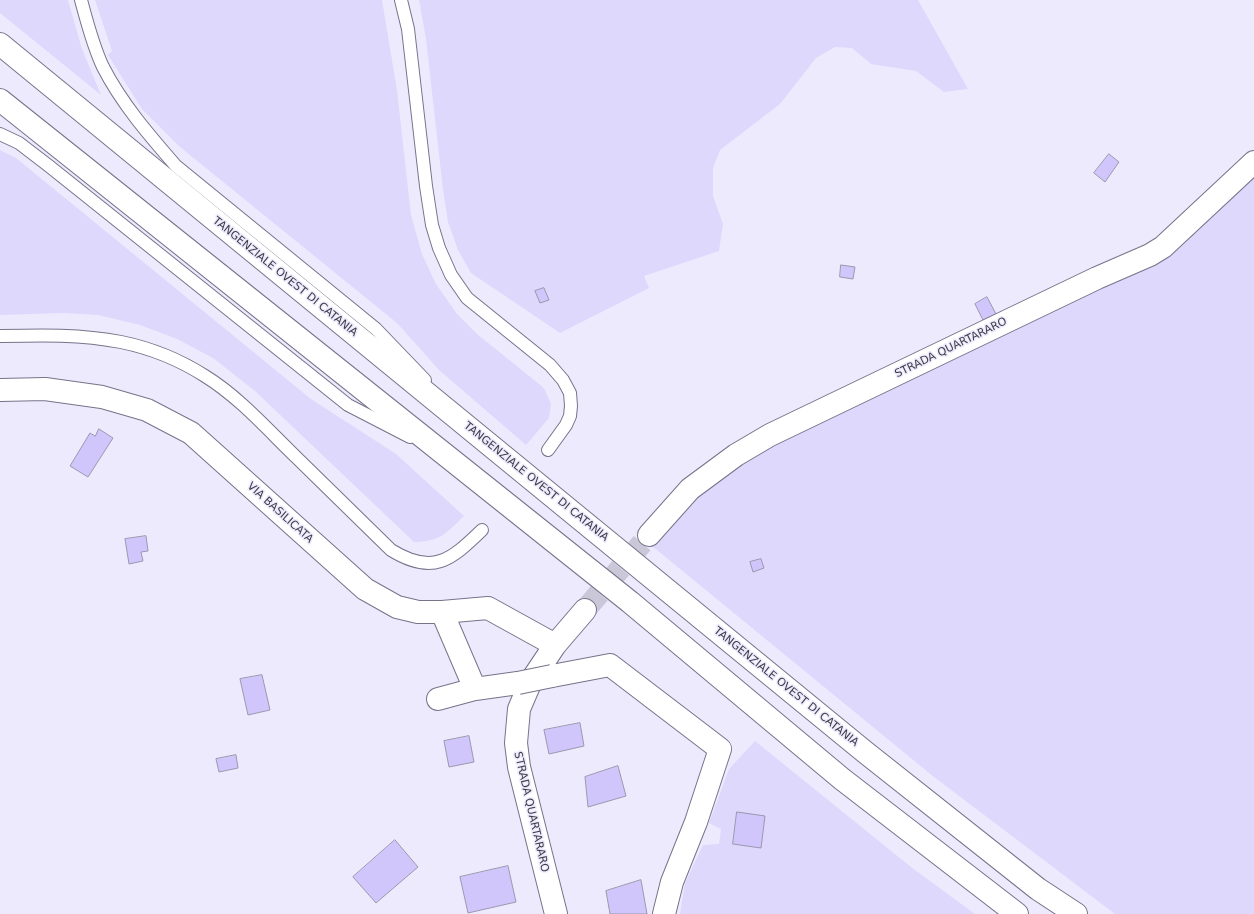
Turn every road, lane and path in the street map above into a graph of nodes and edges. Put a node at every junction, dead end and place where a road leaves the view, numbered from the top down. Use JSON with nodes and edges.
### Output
{"nodes":[{"id":1,"x":81,"y":0,"type":"edge"},
{"id":2,"x":401,"y":0,"type":"edge"},
{"id":3,"x":0,"y":44,"type":"edge"},
{"id":4,"x":0,"y":100,"type":"edge"},
{"id":5,"x":0,"y":134,"type":"edge"},
{"id":6,"x":1254,"y":162,"type":"edge"},
{"id":7,"x":0,"y":336,"type":"edge"},
{"id":8,"x":0,"y":390,"type":"edge"},
{"id":9,"x":476,"y":432,"type":"junction"},
{"id":10,"x":548,"y":450,"type":"dead end"},
{"id":11,"x":444,"y":454,"type":"junction"},
{"id":12,"x":482,"y":530,"type":"dead end"},
{"id":13,"x":649,"y":535,"type":"tunnel mouth"},
{"id":14,"x":585,"y":610,"type":"tunnel mouth"},
{"id":15,"x":442,"y":612,"type":"junction"},
{"id":16,"x":555,"y":645,"type":"junction"},
{"id":17,"x":475,"y":689,"type":"junction"},
{"id":18,"x":438,"y":698,"type":"dead end"},
{"id":19,"x":556,"y":914,"type":"edge"},
{"id":20,"x":664,"y":914,"type":"edge"},
{"id":21,"x":1017,"y":914,"type":"edge"},
{"id":22,"x":1076,"y":914,"type":"edge"}],
"edges":[{"from":1,"to":9,"type":"lane"},
{"from":2,"to":10,"type":"lane"},
{"from":3,"to":9,"type":"main road","name":"TANGENZIALE OVEST DI CATANIA"},
{"from":4,"to":11,"type":"main road"},
{"from":5,"to":11,"type":"lane"},
{"from":6,"to":13,"type":"main road","name":"STRADA QUARTARARO"},
{"from":7,"to":12,"type":"lane"},
{"from":8,"to":15,"type":"main road","name":"VIA BASILICATA"},
{"from":9,"to":22,"type":"main road","name":"TANGENZIALE OVEST DI CATANIA"},
{"from":11,"to":21,"type":"main road"},
{"from":14,"to":16,"type":"main road","name":"STRADA QUARTARARO"},
{"from":15,"to":16,"type":"main road","name":"VIA BASILICATA"},
{"from":15,"to":17,"type":"main road"},
{"from":16,"to":19,"type":"main road","name":"STRADA QUARTARARO"},
{"from":17,"to":18,"type":"main road"},
{"from":17,"to":20,"type":"main road","bridge":true}]}
